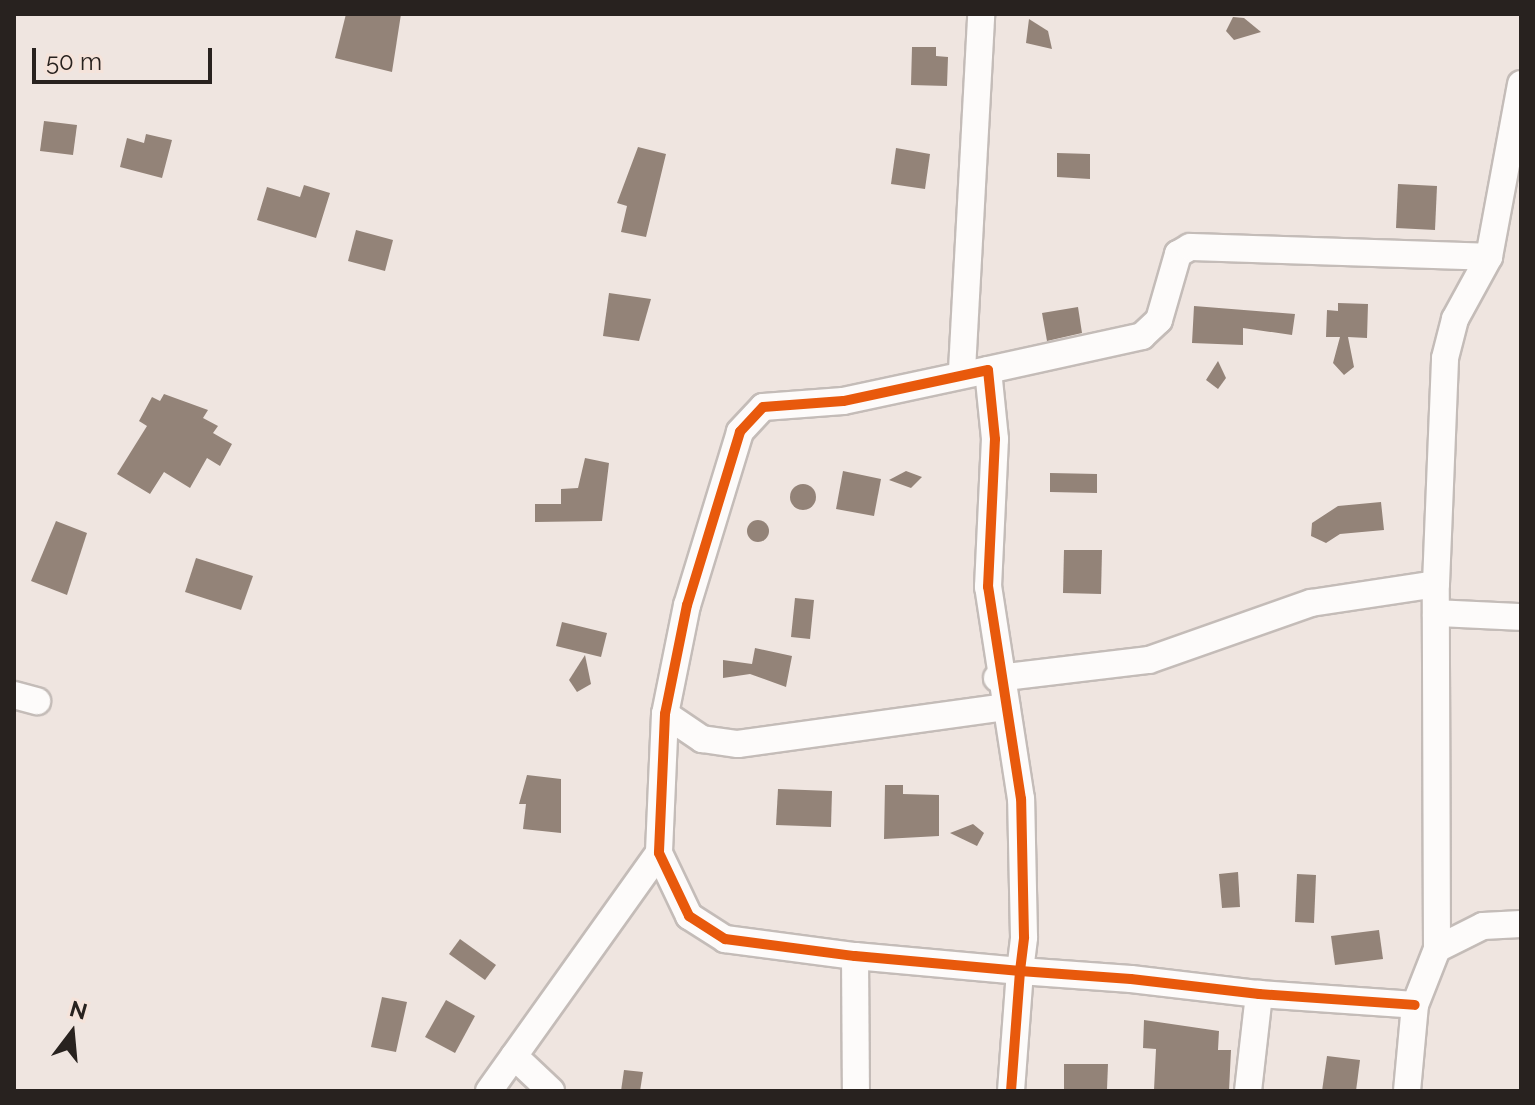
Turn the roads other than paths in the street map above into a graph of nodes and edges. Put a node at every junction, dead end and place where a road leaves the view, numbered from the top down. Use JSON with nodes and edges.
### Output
{"nodes":[{"id":1,"x":981,"y":14,"type":"edge"},
{"id":2,"x":1521,"y":84,"type":"edge"},
{"id":3,"x":1489,"y":257,"type":"junction"},
{"id":4,"x":975,"y":370,"type":"junction"},
{"id":5,"x":1436,"y":584,"type":"junction"},
{"id":6,"x":1436,"y":613,"type":"junction"},
{"id":7,"x":1521,"y":617,"type":"edge"},
{"id":8,"x":997,"y":678,"type":"junction"},
{"id":9,"x":1006,"y":707,"type":"junction"},
{"id":10,"x":665,"y":714,"type":"junction"},
{"id":11,"x":659,"y":853,"type":"junction"},
{"id":12,"x":1521,"y":924,"type":"edge"},
{"id":13,"x":1437,"y":949,"type":"junction"},
{"id":14,"x":855,"y":956,"type":"junction"},
{"id":15,"x":1020,"y":971,"type":"junction"},
{"id":16,"x":1259,"y":994,"type":"junction"},
{"id":17,"x":1415,"y":1005,"type":"junction"},
{"id":18,"x":514,"y":1056,"type":"junction"},
{"id":19,"x":489,"y":1091,"type":"edge"},
{"id":20,"x":551,"y":1091,"type":"edge"},
{"id":21,"x":856,"y":1091,"type":"edge"},
{"id":22,"x":1011,"y":1091,"type":"edge"},
{"id":23,"x":1248,"y":1091,"type":"edge"},
{"id":24,"x":1407,"y":1091,"type":"edge"}],
"edges":[{"from":1,"to":4,"type":"street"},
{"from":2,"to":3,"type":"street"},
{"from":3,"to":4,"type":"street"},
{"from":3,"to":5,"type":"street"},
{"from":4,"to":8,"type":"street"},
{"from":4,"to":10,"type":"street"},
{"from":5,"to":6,"type":"street"},
{"from":5,"to":8,"type":"street"},
{"from":6,"to":7,"type":"street"},
{"from":6,"to":13,"type":"street"},
{"from":8,"to":9,"type":"street"},
{"from":9,"to":10,"type":"street"},
{"from":9,"to":15,"type":"street"},
{"from":10,"to":11,"type":"street"},
{"from":11,"to":14,"type":"street"},
{"from":11,"to":18,"type":"street"},
{"from":12,"to":13,"type":"street"},
{"from":13,"to":17,"type":"street"},
{"from":14,"to":15,"type":"street"},
{"from":14,"to":21,"type":"street"},
{"from":15,"to":16,"type":"street"},
{"from":15,"to":22,"type":"street"},
{"from":16,"to":17,"type":"street"},
{"from":16,"to":23,"type":"street"},
{"from":17,"to":24,"type":"street"},
{"from":18,"to":19,"type":"street"},
{"from":18,"to":20,"type":"street"}]}
